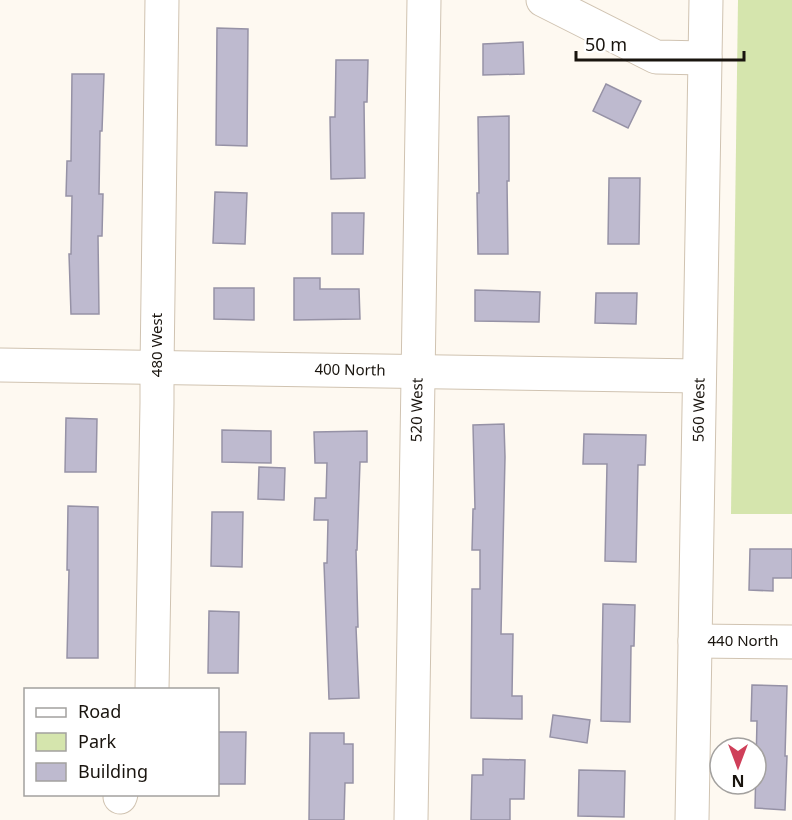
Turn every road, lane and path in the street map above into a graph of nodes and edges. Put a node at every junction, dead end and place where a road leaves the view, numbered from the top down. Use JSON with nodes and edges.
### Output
{"nodes":[{"id":1,"x":162,"y":0,"type":"edge"},
{"id":2,"x":424,"y":0,"type":"edge"},
{"id":3,"x":543,"y":0,"type":"edge"},
{"id":4,"x":706,"y":0,"type":"edge"},
{"id":5,"x":705,"y":58,"type":"junction"},
{"id":6,"x":0,"y":365,"type":"edge"},
{"id":7,"x":157,"y":368,"type":"junction"},
{"id":8,"x":418,"y":371,"type":"junction"},
{"id":9,"x":699,"y":376,"type":"junction"},
{"id":10,"x":695,"y":641,"type":"junction"},
{"id":11,"x":792,"y":642,"type":"edge"},
{"id":12,"x":152,"y":688,"type":"edge"},
{"id":13,"x":411,"y":820,"type":"edge"},
{"id":14,"x":692,"y":820,"type":"edge"}],
"edges":[{"from":1,"to":7,"type":"street","name":"480 West"},
{"from":2,"to":8,"type":"street","name":"520 West"},
{"from":3,"to":5,"type":"street"},
{"from":4,"to":5,"type":"street","name":"560 West"},
{"from":5,"to":9,"type":"street","name":"560 West"},
{"from":6,"to":7,"type":"street","name":"400 North"},
{"from":7,"to":8,"type":"street","name":"400 North"},
{"from":7,"to":12,"type":"street","name":"480 West"},
{"from":8,"to":9,"type":"street","name":"400 North"},
{"from":8,"to":13,"type":"street","name":"520 West"},
{"from":9,"to":10,"type":"street","name":"560 West"},
{"from":10,"to":11,"type":"street","name":"440 North"},
{"from":10,"to":14,"type":"street","name":"560 West"}]}
